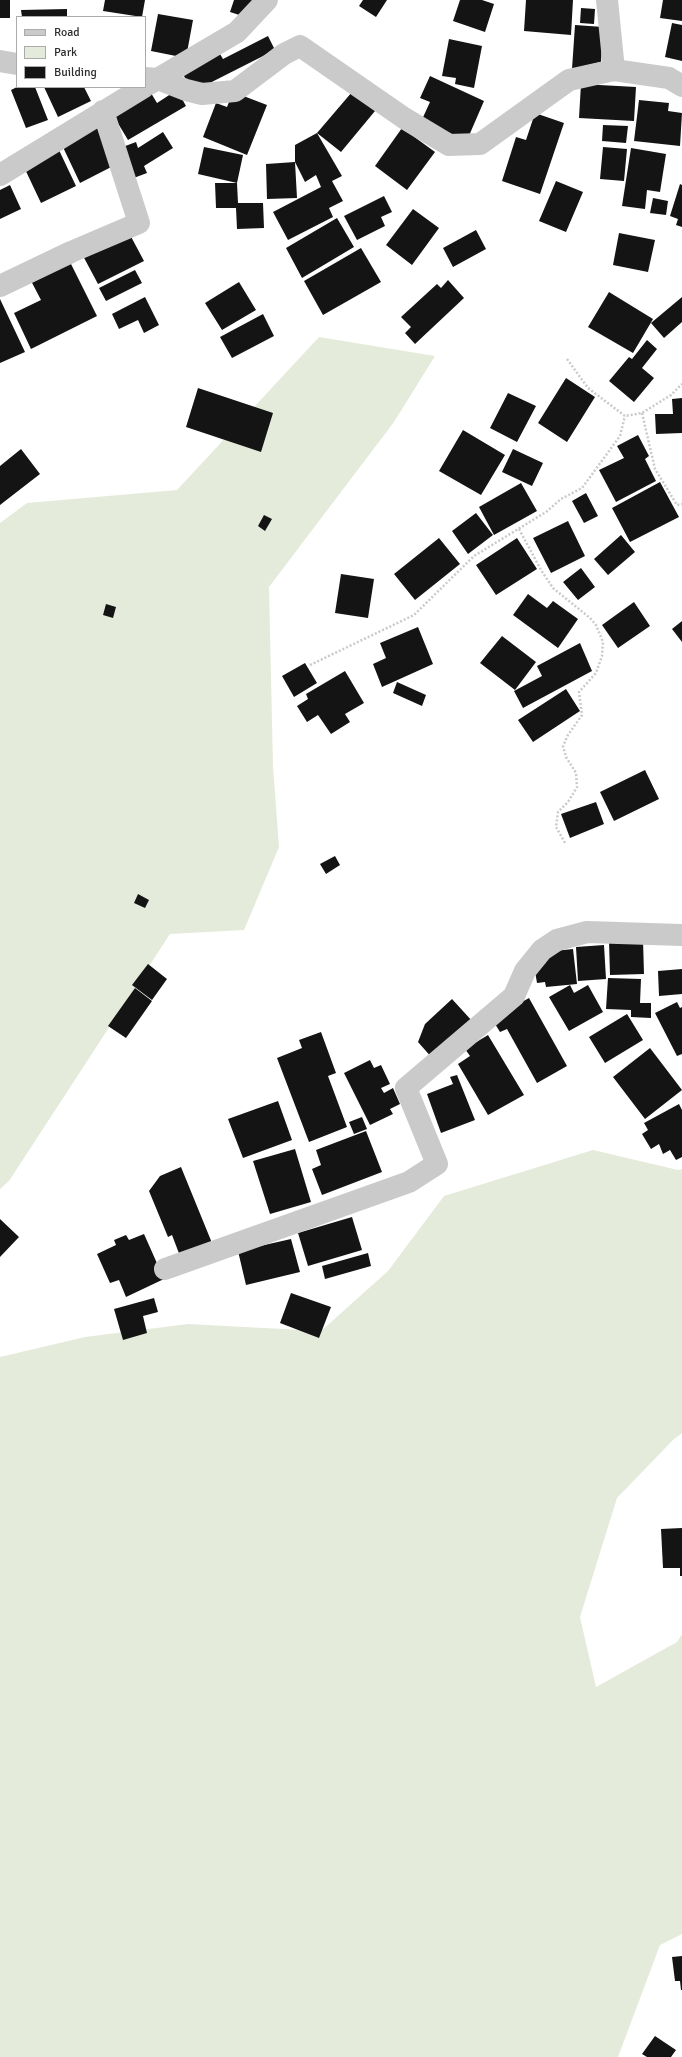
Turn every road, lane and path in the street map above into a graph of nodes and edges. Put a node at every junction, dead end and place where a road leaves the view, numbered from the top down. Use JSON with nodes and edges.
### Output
{"nodes":[{"id":1,"x":267,"y":0,"type":"edge"},
{"id":2,"x":607,"y":0,"type":"edge"},
{"id":3,"x":0,"y":61,"type":"edge"},
{"id":4,"x":16,"y":64,"type":"edge"},
{"id":5,"x":614,"y":70,"type":"junction"},
{"id":6,"x":148,"y":83,"type":"edge"},
{"id":7,"x":682,"y":86,"type":"edge"},
{"id":8,"x":140,"y":88,"type":"edge"},
{"id":9,"x":103,"y":111,"type":"junction"},
{"id":10,"x":0,"y":175,"type":"edge"},
{"id":11,"x":0,"y":286,"type":"edge"},
{"id":12,"x":567,"y":360,"type":"dead end"},
{"id":13,"x":682,"y":384,"type":"edge"},
{"id":14,"x":642,"y":413,"type":"junction"},
{"id":15,"x":625,"y":416,"type":"junction"},
{"id":16,"x":682,"y":504,"type":"edge"},
{"id":17,"x":519,"y":530,"type":"junction"},
{"id":18,"x":310,"y":665,"type":"dead end"},
{"id":19,"x":565,"y":843,"type":"dead end"},
{"id":20,"x":682,"y":934,"type":"edge"},
{"id":21,"x":165,"y":1269,"type":"dead end"}],
"edges":[{"from":1,"to":6,"type":"street"},
{"from":2,"to":5,"type":"street"},
{"from":3,"to":4,"type":"street"},
{"from":5,"to":6,"type":"street"},
{"from":5,"to":7,"type":"street"},
{"from":8,"to":9,"type":"street"},
{"from":9,"to":10,"type":"street"},
{"from":9,"to":11,"type":"street"},
{"from":12,"to":15,"type":"path"},
{"from":13,"to":14,"type":"path"},
{"from":14,"to":15,"type":"path"},
{"from":14,"to":16,"type":"path"},
{"from":15,"to":17,"type":"path"},
{"from":17,"to":18,"type":"path"},
{"from":17,"to":19,"type":"path"},
{"from":20,"to":21,"type":"street"}]}
